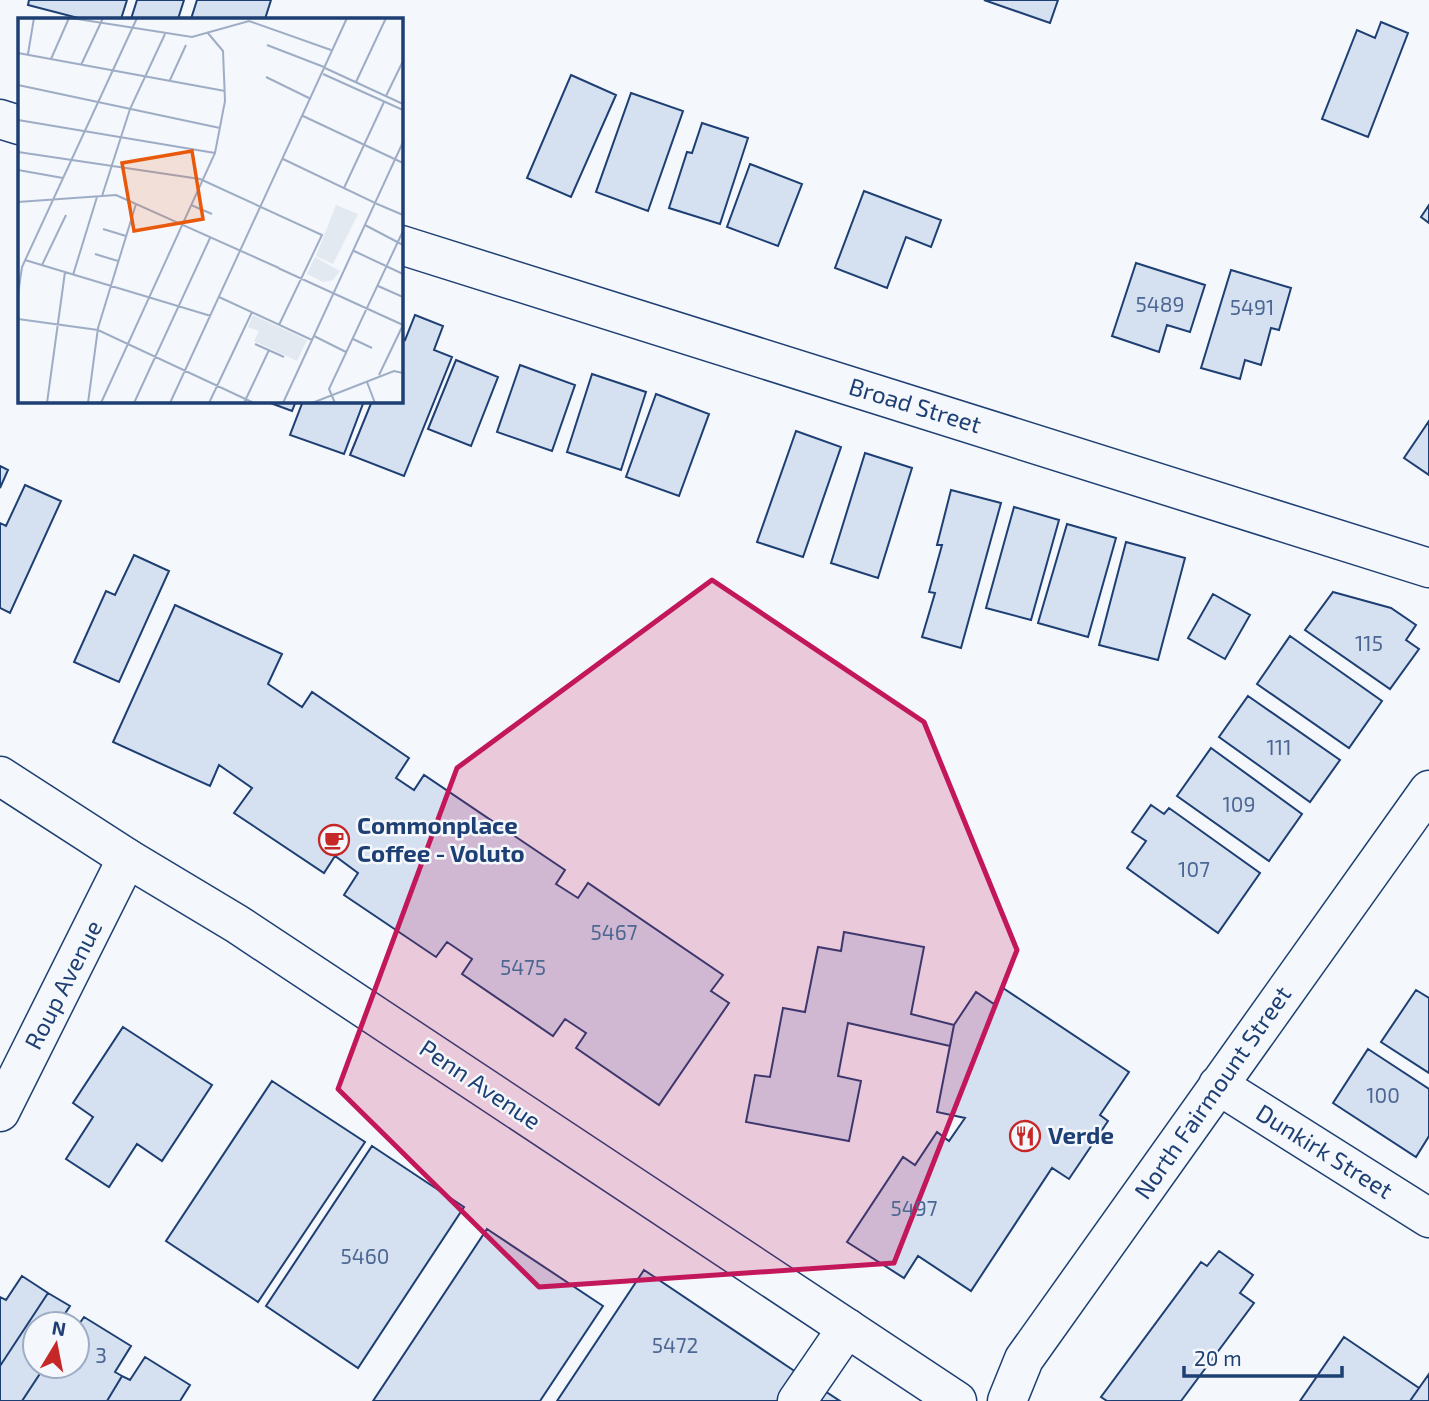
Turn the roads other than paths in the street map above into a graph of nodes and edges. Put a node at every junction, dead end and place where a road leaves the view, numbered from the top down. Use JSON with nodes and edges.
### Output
{"nodes":[{"id":1,"x":0,"y":119,"type":"edge"},
{"id":2,"x":18,"y":125,"type":"edge"},
{"id":3,"x":402,"y":245,"type":"edge"},
{"id":4,"x":1429,"y":568,"type":"edge"},
{"id":5,"x":0,"y":776,"type":"edge"},
{"id":6,"x":1429,"y":790,"type":"edge"},
{"id":7,"x":127,"y":858,"type":"junction"},
{"id":8,"x":1218,"y":1085,"type":"junction"},
{"id":9,"x":0,"y":1112,"type":"edge"},
{"id":10,"x":1429,"y":1218,"type":"edge"},
{"id":11,"x":847,"y":1328,"type":"junction"},
{"id":12,"x":797,"y":1401,"type":"edge"},
{"id":13,"x":957,"y":1401,"type":"edge"},
{"id":14,"x":1007,"y":1401,"type":"edge"}],
"edges":[{"from":1,"to":2,"type":"street"},
{"from":3,"to":4,"type":"street","name":"Broad Street"},
{"from":5,"to":7,"type":"street","name":"Penn Avenue"},
{"from":6,"to":8,"type":"street","name":"North Fairmount Street"},
{"from":7,"to":9,"type":"street","name":"Roup Avenue"},
{"from":7,"to":11,"type":"street","name":"Penn Avenue"},
{"from":8,"to":10,"type":"street","name":"Dunkirk Street"},
{"from":8,"to":14,"type":"street","name":"North Fairmount Street"},
{"from":11,"to":12,"type":"street"},
{"from":11,"to":13,"type":"street","name":"Penn Avenue"}]}
